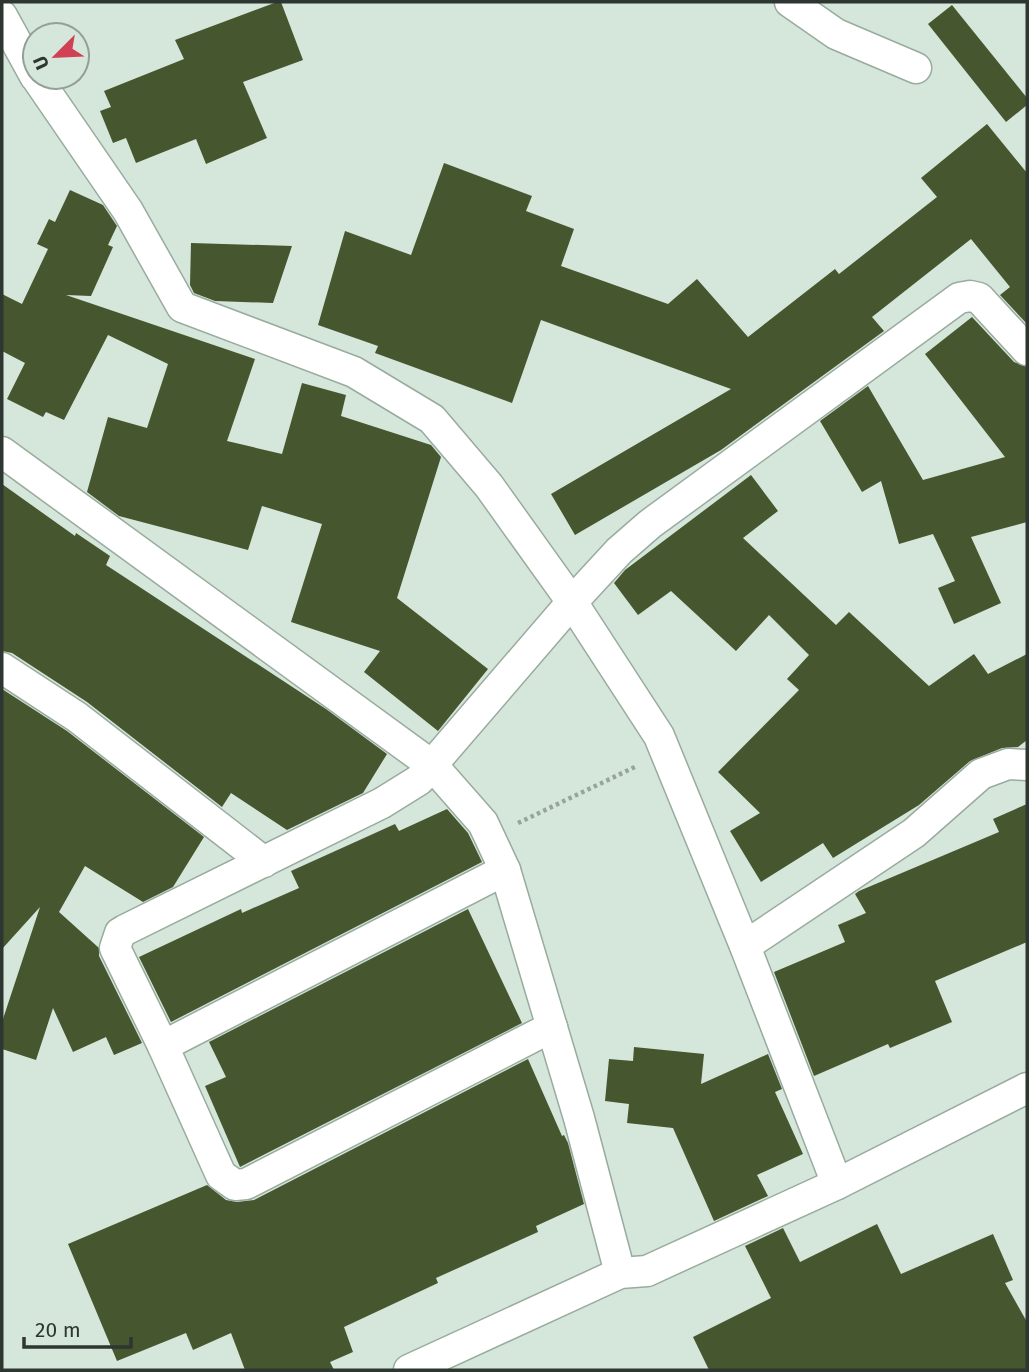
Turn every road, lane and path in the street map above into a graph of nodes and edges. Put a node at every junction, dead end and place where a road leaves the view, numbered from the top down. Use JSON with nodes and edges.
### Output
{"nodes":[{"id":1,"x":790,"y":2,"type":"edge"},
{"id":2,"x":2,"y":16,"type":"edge"},
{"id":3,"x":21,"y":51,"type":"edge"},
{"id":4,"x":916,"y":68,"type":"dead end"},
{"id":5,"x":45,"y":91,"type":"edge"},
{"id":6,"x":1027,"y":350,"type":"edge"},
{"id":7,"x":2,"y":452,"type":"edge"},
{"id":8,"x":572,"y":602,"type":"junction"},
{"id":9,"x":2,"y":668,"type":"edge"},
{"id":10,"x":666,"y":752,"type":"junction"},
{"id":11,"x":1027,"y":765,"type":"edge"},
{"id":12,"x":433,"y":766,"type":"junction"},
{"id":13,"x":489,"y":837,"type":"junction"},
{"id":14,"x":264,"y":862,"type":"junction"},
{"id":15,"x":505,"y":870,"type":"junction"},
{"id":16,"x":745,"y":946,"type":"junction"},
{"id":17,"x":552,"y":1027,"type":"junction"},
{"id":18,"x":163,"y":1046,"type":"junction"},
{"id":19,"x":1027,"y":1088,"type":"edge"},
{"id":20,"x":837,"y":1184,"type":"junction"},
{"id":21,"x":620,"y":1273,"type":"junction"},
{"id":22,"x":409,"y":1370,"type":"edge"}],
"edges":[{"from":1,"to":4,"type":"street"},
{"from":2,"to":3,"type":"street"},
{"from":5,"to":8,"type":"street"},
{"from":6,"to":8,"type":"street"},
{"from":7,"to":12,"type":"street"},
{"from":8,"to":10,"type":"street"},
{"from":8,"to":12,"type":"street"},
{"from":9,"to":14,"type":"street"},
{"from":10,"to":13,"type":"path"},
{"from":10,"to":16,"type":"street"},
{"from":11,"to":16,"type":"street"},
{"from":12,"to":13,"type":"street"},
{"from":12,"to":14,"type":"street"},
{"from":13,"to":15,"type":"street"},
{"from":14,"to":18,"type":"street"},
{"from":15,"to":17,"type":"street"},
{"from":15,"to":18,"type":"street"},
{"from":16,"to":20,"type":"street"},
{"from":17,"to":18,"type":"street"},
{"from":17,"to":21,"type":"street"},
{"from":19,"to":20,"type":"street"},
{"from":20,"to":21,"type":"street"},
{"from":21,"to":22,"type":"street"}]}
